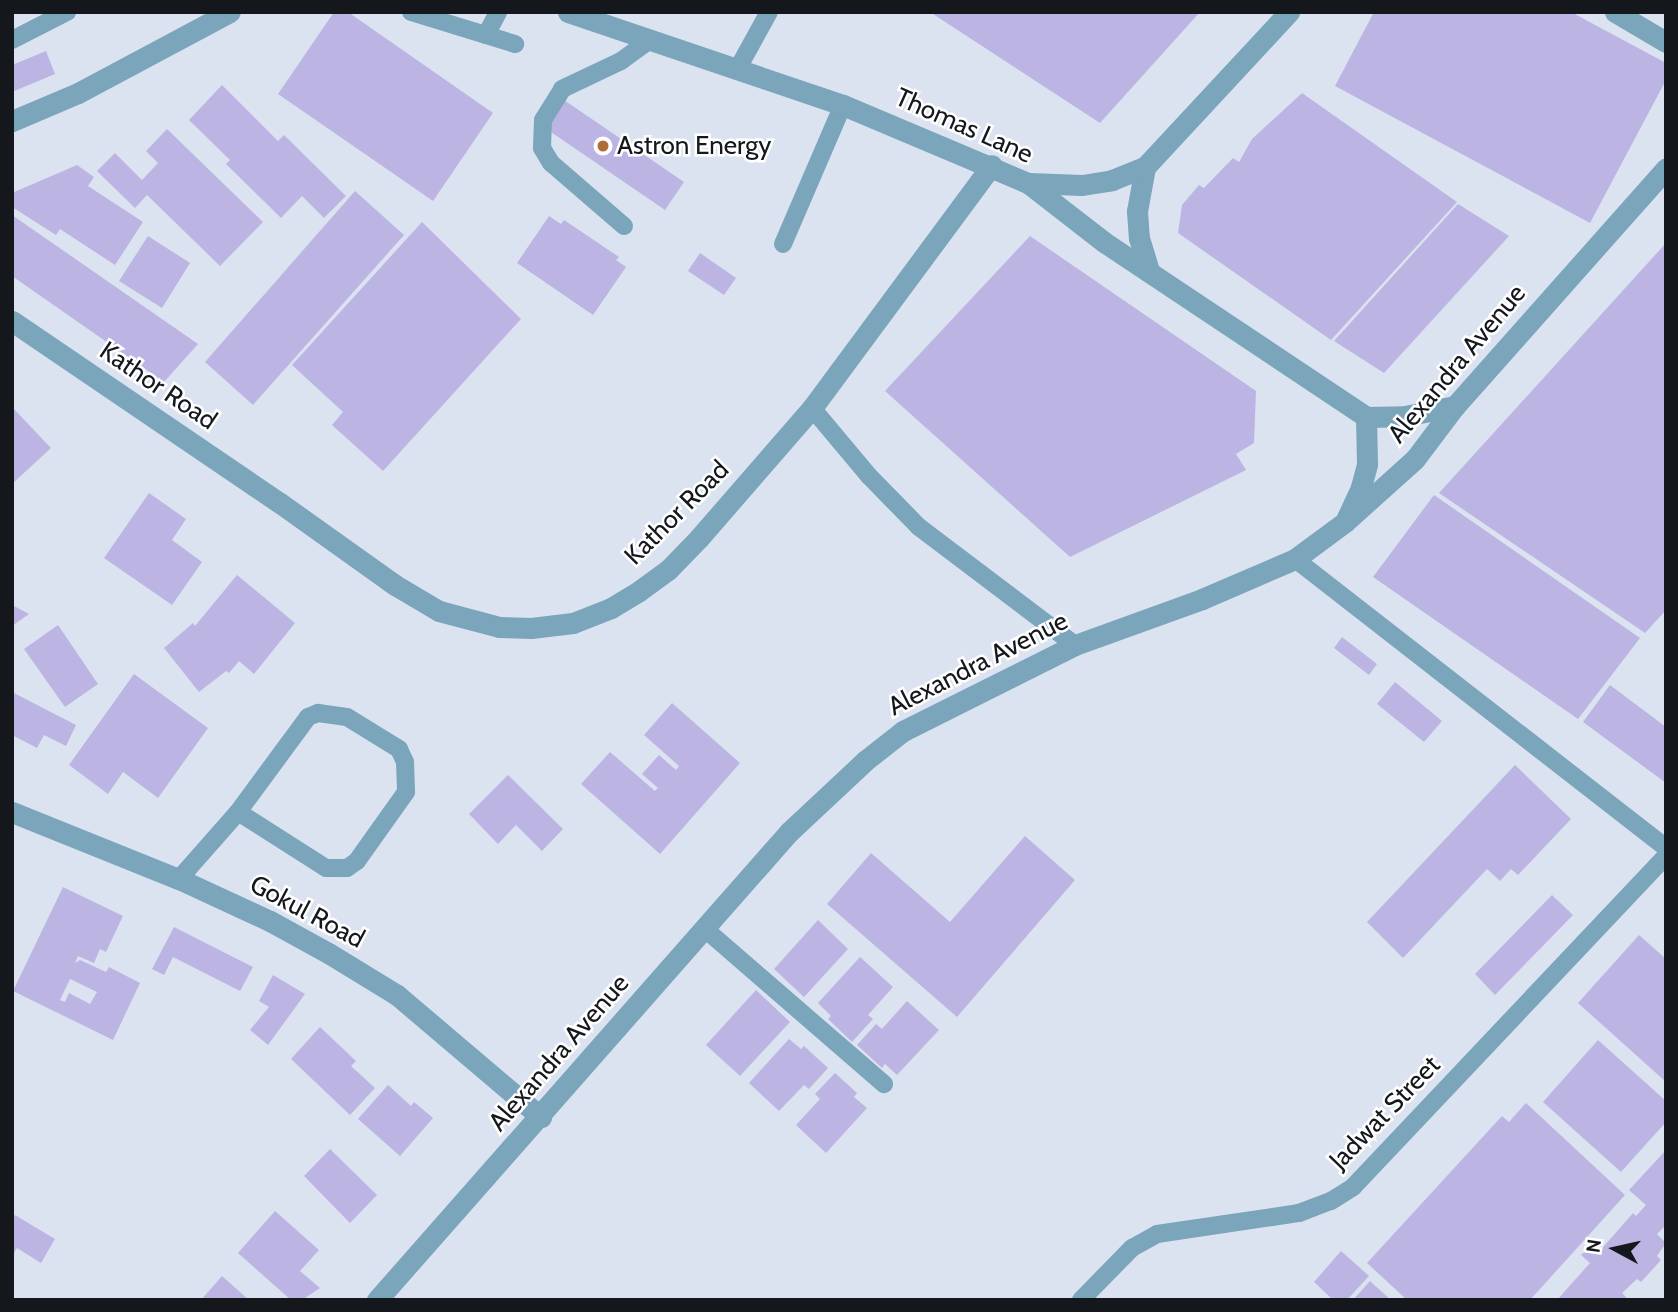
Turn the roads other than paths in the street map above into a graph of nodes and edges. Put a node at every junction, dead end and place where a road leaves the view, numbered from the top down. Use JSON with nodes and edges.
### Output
{"nodes":[{"id":1,"x":67,"y":12,"type":"edge"},
{"id":2,"x":411,"y":12,"type":"edge"},
{"id":3,"x":498,"y":12,"type":"edge"},
{"id":4,"x":568,"y":12,"type":"edge"},
{"id":5,"x":769,"y":12,"type":"edge"},
{"id":6,"x":1289,"y":12,"type":"edge"},
{"id":7,"x":1615,"y":12,"type":"edge"},
{"id":8,"x":219,"y":16,"type":"edge"},
{"id":9,"x":486,"y":35,"type":"junction"},
{"id":10,"x":12,"y":40,"type":"edge"},
{"id":11,"x":651,"y":40,"type":"junction"},
{"id":12,"x":1666,"y":42,"type":"edge"},
{"id":13,"x":516,"y":44,"type":"dead end"},
{"id":14,"x":737,"y":70,"type":"junction"},
{"id":15,"x":844,"y":105,"type":"junction"},
{"id":16,"x":12,"y":121,"type":"edge"},
{"id":17,"x":992,"y":165,"type":"junction"},
{"id":18,"x":1145,"y":167,"type":"junction"},
{"id":19,"x":1666,"y":168,"type":"edge"},
{"id":20,"x":1028,"y":183,"type":"junction"},
{"id":21,"x":624,"y":226,"type":"dead end"},
{"id":22,"x":783,"y":244,"type":"dead end"},
{"id":23,"x":1149,"y":271,"type":"junction"},
{"id":24,"x":12,"y":321,"type":"edge"},
{"id":25,"x":1455,"y":406,"type":"junction"},
{"id":26,"x":812,"y":408,"type":"junction"},
{"id":27,"x":1366,"y":417,"type":"junction"},
{"id":28,"x":1345,"y":523,"type":"junction"},
{"id":29,"x":1295,"y":559,"type":"junction"},
{"id":30,"x":1075,"y":645,"type":"junction"},
{"id":31,"x":238,"y":812,"type":"junction"},
{"id":32,"x":12,"y":813,"type":"edge"},
{"id":33,"x":1666,"y":848,"type":"edge"},
{"id":34,"x":1666,"y":856,"type":"edge"},
{"id":35,"x":179,"y":879,"type":"junction"},
{"id":36,"x":705,"y":929,"type":"junction"},
{"id":37,"x":884,"y":1084,"type":"dead end"},
{"id":38,"x":541,"y":1117,"type":"junction"},
{"id":39,"x":377,"y":1300,"type":"edge"},
{"id":40,"x":1081,"y":1300,"type":"edge"}],
"edges":[{"from":1,"to":10,"type":"lane"},
{"from":2,"to":9,"type":"lane"},
{"from":3,"to":9,"type":"lane"},
{"from":4,"to":11,"type":"street","name":"Thomas Lane"},
{"from":5,"to":14,"type":"lane"},
{"from":6,"to":18,"type":"street"},
{"from":7,"to":12,"type":"street"},
{"from":8,"to":16,"type":"street"},
{"from":9,"to":13,"type":"lane"},
{"from":11,"to":14,"type":"street","name":"Thomas Lane"},
{"from":11,"to":21,"type":"lane"},
{"from":14,"to":15,"type":"street","name":"Thomas Lane"},
{"from":15,"to":17,"type":"street","name":"Thomas Lane"},
{"from":15,"to":22,"type":"lane"},
{"from":17,"to":20,"type":"street","name":"Thomas Lane"},
{"from":17,"to":26,"type":"street","name":"Kathor Road"},
{"from":18,"to":20,"type":"street"},
{"from":18,"to":23,"type":"street"},
{"from":19,"to":25,"type":"street","name":"Alexandra Avenue"},
{"from":20,"to":23,"type":"street","name":"Thomas Lane"},
{"from":23,"to":27,"type":"street","name":"Thomas Lane"},
{"from":24,"to":26,"type":"street","name":"Kathor Road"},
{"from":25,"to":27,"type":"street"},
{"from":25,"to":28,"type":"street","name":"Alexandra Avenue"},
{"from":26,"to":30,"type":"lane"},
{"from":27,"to":28,"type":"street"},
{"from":28,"to":29,"type":"street","name":"Alexandra Avenue"},
{"from":29,"to":30,"type":"street","name":"Alexandra Avenue"},
{"from":29,"to":33,"type":"lane"},
{"from":30,"to":36,"type":"street","name":"Alexandra Avenue"},
{"from":31,"to":31,"type":"lane"},
{"from":31,"to":35,"type":"lane"},
{"from":32,"to":35,"type":"street","name":"Gokul Road"},
{"from":34,"to":40,"type":"lane","name":"Jadwat Street"},
{"from":35,"to":38,"type":"street","name":"Gokul Road"},
{"from":36,"to":37,"type":"lane"},
{"from":36,"to":38,"type":"street","name":"Alexandra Avenue"},
{"from":38,"to":39,"type":"street","name":"Alexandra Avenue"}]}
